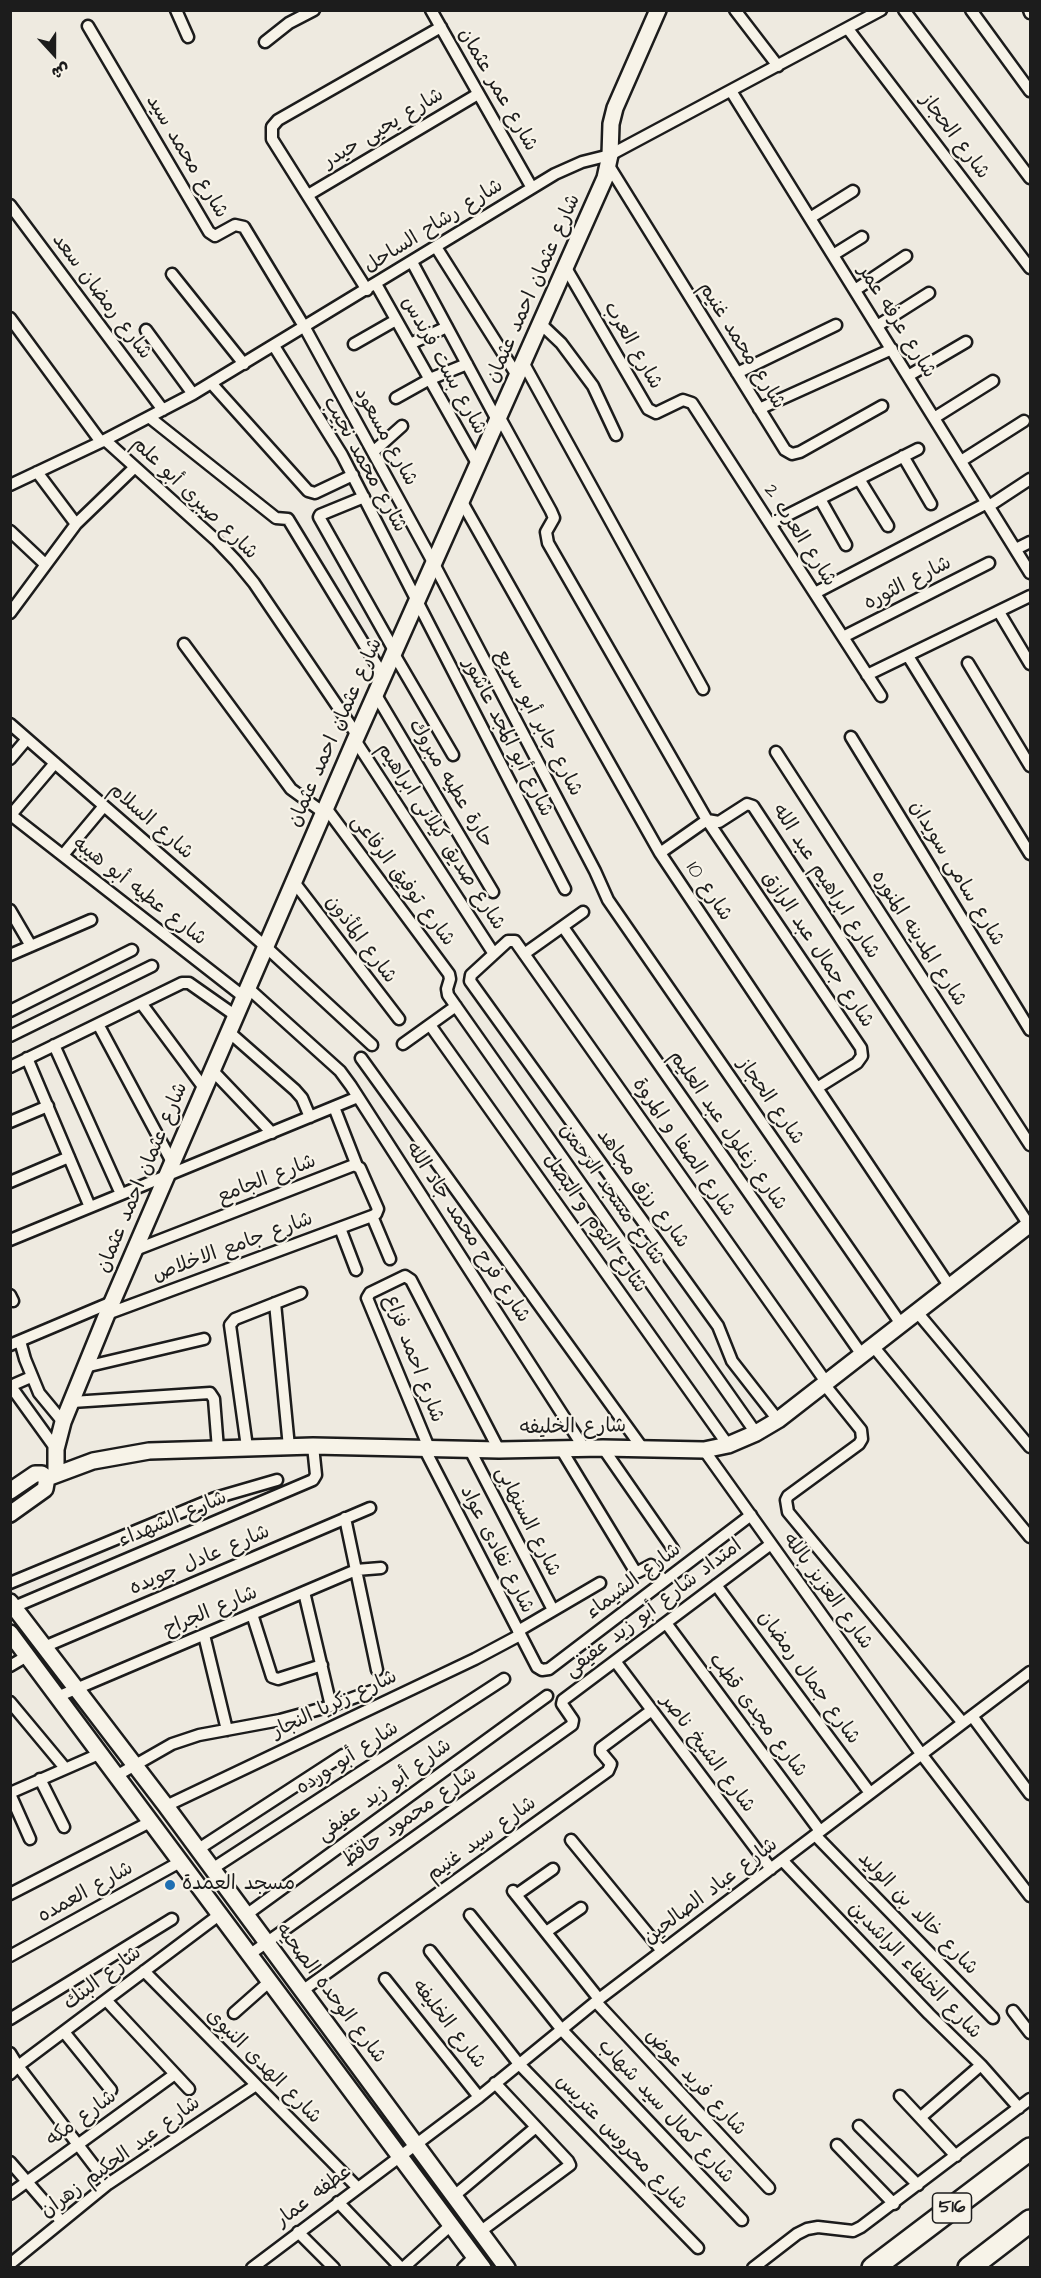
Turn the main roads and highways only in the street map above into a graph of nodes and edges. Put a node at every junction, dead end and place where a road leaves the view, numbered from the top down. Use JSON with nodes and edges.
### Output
{"nodes":[{"id":1,"x":658,"y":10,"type":"edge"},
{"id":2,"x":1030,"y":1225,"type":"edge"},
{"id":3,"x":52,"y":1476,"type":"junction"},
{"id":4,"x":11,"y":1490,"type":"edge"},
{"id":5,"x":10,"y":1514,"type":"edge"},
{"id":6,"x":13,"y":1605,"type":"edge"},
{"id":7,"x":10,"y":1633,"type":"edge"},
{"id":8,"x":299,"y":1986,"type":"junction"},
{"id":9,"x":273,"y":1988,"type":"junction"},
{"id":10,"x":1030,"y":2149,"type":"edge"},
{"id":11,"x":1030,"y":2221,"type":"edge"},
{"id":12,"x":479,"y":2262,"type":"edge"},
{"id":13,"x":507,"y":2268,"type":"edge"},
{"id":14,"x":873,"y":2268,"type":"edge"},
{"id":15,"x":969,"y":2268,"type":"edge"}],
"edges":[{"from":1,"to":3,"type":"main road","name":"شارع عثمان احمد عثمان"},
{"from":2,"to":3,"type":"main road","name":"شارع الخليفه"},
{"from":3,"to":4,"type":"main road","name":"شارع الخليفه"},
{"from":3,"to":5,"type":"main road"},
{"from":6,"to":8,"type":"main road","name":"شارع الوحده الصحيه"},
{"from":7,"to":9,"type":"main road"},
{"from":8,"to":9,"type":"main road"},
{"from":8,"to":13,"type":"main road","name":"شارع الوحده الصحيه"},
{"from":9,"to":12,"type":"main road"},
{"from":10,"to":14,"type":"highway","number":"516"},
{"from":11,"to":15,"type":"highway"}]}
